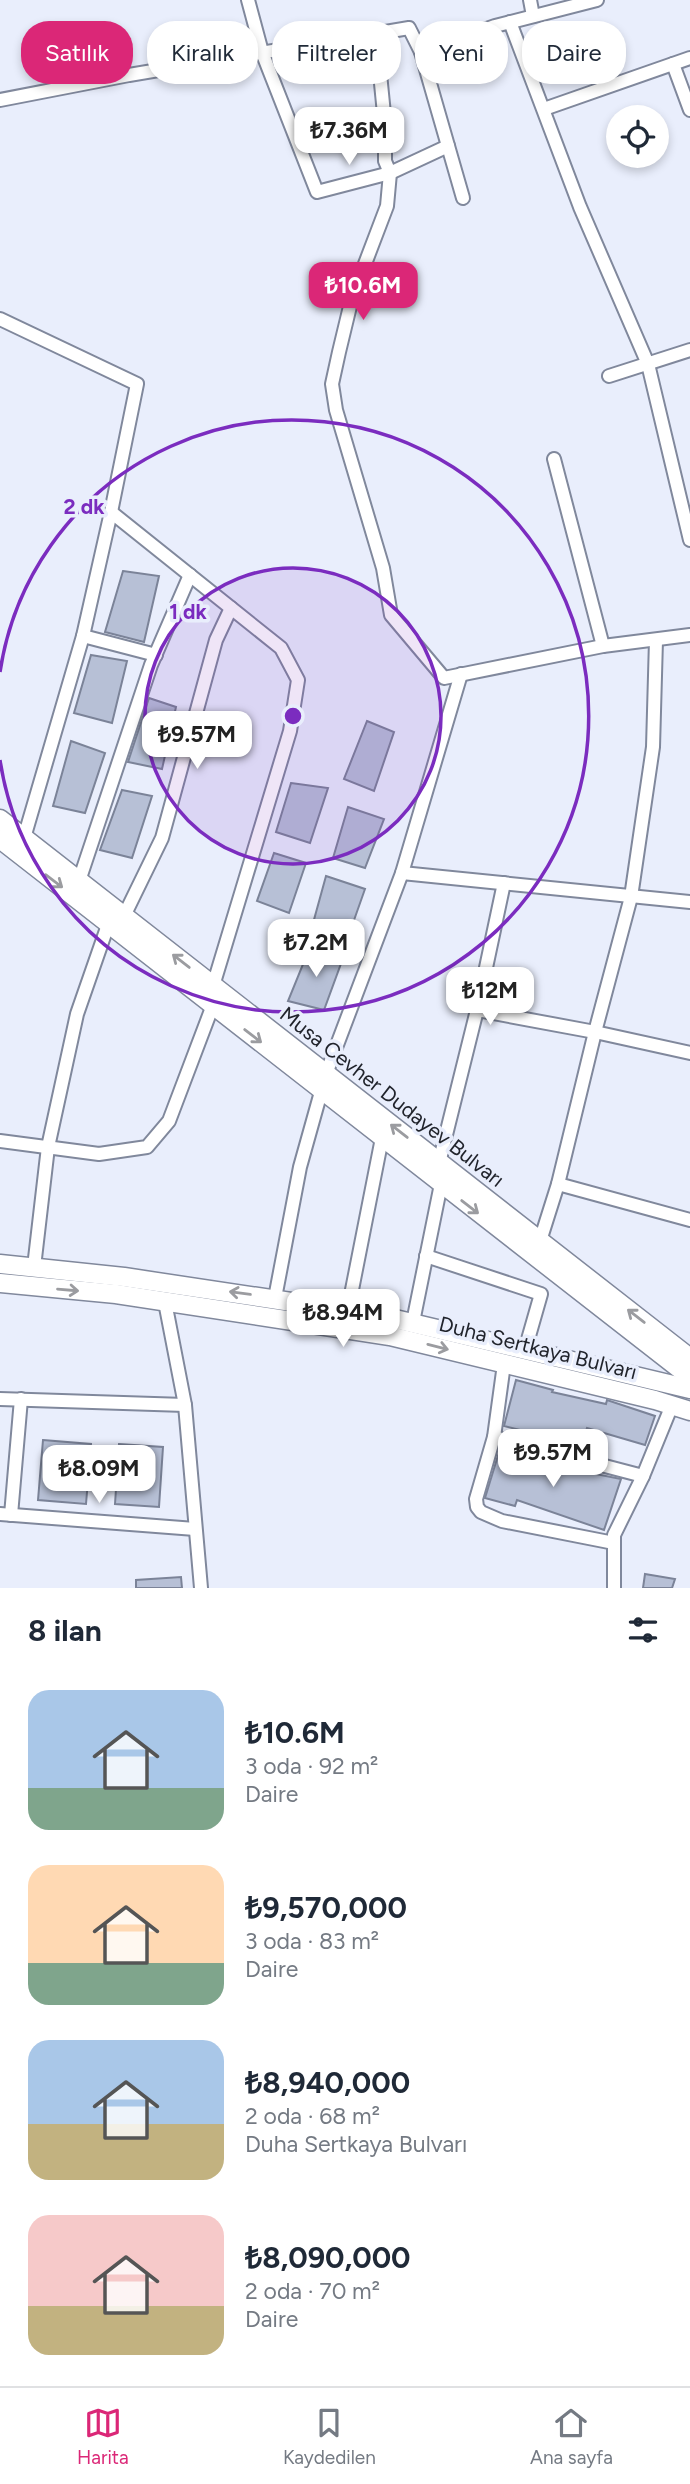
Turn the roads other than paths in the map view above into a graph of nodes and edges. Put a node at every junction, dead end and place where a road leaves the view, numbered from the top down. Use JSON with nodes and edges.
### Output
{"nodes":[{"id":1,"x":248,"y":0,"type":"edge"},
{"id":2,"x":530,"y":0,"type":"edge"},
{"id":3,"x":597,"y":0,"type":"edge"},
{"id":4,"x":533,"y":16,"type":"junction"},
{"id":5,"x":510,"y":22,"type":"joint"},
{"id":6,"x":401,"y":29,"type":"edge"},
{"id":7,"x":415,"y":40,"type":"edge"},
{"id":8,"x":272,"y":50,"type":"edge"},
{"id":9,"x":262,"y":52,"type":"junction"},
{"id":10,"x":690,"y":58,"type":"edge"},
{"id":11,"x":673,"y":64,"type":"junction"},
{"id":12,"x":381,"y":84,"type":"edge"},
{"id":13,"x":430,"y":84,"type":"edge"},
{"id":14,"x":0,"y":100,"type":"edge"},
{"id":15,"x":544,"y":108,"type":"junction"},
{"id":16,"x":690,"y":110,"type":"edge"},
{"id":17,"x":448,"y":146,"type":"junction"},
{"id":18,"x":390,"y":173,"type":"junction"},
{"id":19,"x":463,"y":198,"type":"dead end"},
{"id":20,"x":0,"y":319,"type":"edge"},
{"id":21,"x":690,"y":350,"type":"edge"},
{"id":22,"x":648,"y":364,"type":"junction"},
{"id":23,"x":609,"y":376,"type":"dead end"},
{"id":24,"x":554,"y":459,"type":"dead end"},
{"id":25,"x":111,"y":512,"type":"junction"},
{"id":26,"x":690,"y":540,"type":"edge"},
{"id":27,"x":190,"y":575,"type":"junction"},
{"id":28,"x":231,"y":608,"type":"junction"},
{"id":29,"x":690,"y":635,"type":"edge"},
{"id":30,"x":83,"y":636,"type":"junction"},
{"id":31,"x":656,"y":640,"type":"junction"},
{"id":32,"x":603,"y":646,"type":"junction"},
{"id":33,"x":156,"y":655,"type":"junction"},
{"id":34,"x":461,"y":674,"type":"junction"},
{"id":35,"x":0,"y":819,"type":"edge"},
{"id":36,"x":24,"y":838,"type":"junction"},
{"id":37,"x":1,"y":843,"type":"edge"},
{"id":38,"x":402,"y":873,"type":"junction"},
{"id":39,"x":79,"y":881,"type":"junction"},
{"id":40,"x":504,"y":883,"type":"junction"},
{"id":41,"x":631,"y":897,"type":"junction"},
{"id":42,"x":690,"y":902,"type":"edge"},
{"id":43,"x":116,"y":919,"type":"junction"},
{"id":44,"x":213,"y":986,"type":"junction"},
{"id":45,"x":213,"y":1005,"type":"junction"},
{"id":46,"x":477,"y":1010,"type":"junction"},
{"id":47,"x":595,"y":1032,"type":"junction"},
{"id":48,"x":690,"y":1053,"type":"edge"},
{"id":49,"x":323,"y":1082,"type":"junction"},
{"id":50,"x":382,"y":1138,"type":"junction"},
{"id":51,"x":0,"y":1141,"type":"edge"},
{"id":52,"x":48,"y":1147,"type":"junction"},
{"id":53,"x":439,"y":1163,"type":"junction"},
{"id":54,"x":441,"y":1184,"type":"junction"},
{"id":55,"x":558,"y":1184,"type":"junction"},
{"id":56,"x":690,"y":1220,"type":"edge"},
{"id":57,"x":540,"y":1241,"type":"junction"},
{"id":58,"x":426,"y":1256,"type":"junction"},
{"id":59,"x":0,"y":1264,"type":"edge"},
{"id":60,"x":34,"y":1267,"type":"junction"},
{"id":61,"x":0,"y":1283,"type":"edge"},
{"id":62,"x":275,"y":1298,"type":"junction"},
{"id":63,"x":165,"y":1302,"type":"junction"},
{"id":64,"x":348,"y":1310,"type":"junction"},
{"id":65,"x":274,"y":1318,"type":"junction"},
{"id":66,"x":413,"y":1322,"type":"junction"},
{"id":67,"x":516,"y":1348,"type":"junction"},
{"id":68,"x":690,"y":1358,"type":"edge"},
{"id":69,"x":504,"y":1364,"type":"junction"},
{"id":70,"x":690,"y":1377,"type":"edge"},
{"id":71,"x":690,"y":1388,"type":"edge"},
{"id":72,"x":0,"y":1399,"type":"edge"},
{"id":73,"x":21,"y":1399,"type":"junction"},
{"id":74,"x":185,"y":1405,"type":"junction"},
{"id":75,"x":672,"y":1405,"type":"junction"},
{"id":76,"x":690,"y":1410,"type":"edge"},
{"id":77,"x":494,"y":1437,"type":"junction"},
{"id":78,"x":643,"y":1476,"type":"junction"},
{"id":79,"x":6,"y":1515,"type":"edge"},
{"id":80,"x":195,"y":1529,"type":"junction"},
{"id":81,"x":614,"y":1543,"type":"junction"},
{"id":82,"x":201,"y":1588,"type":"edge"},
{"id":83,"x":614,"y":1588,"type":"edge"}],
"edges":[{"from":1,"to":9,"type":"street"},
{"from":2,"to":4,"type":"street"},
{"from":3,"to":4,"type":"street"},
{"from":4,"to":5,"type":"street"},
{"from":5,"to":15,"type":"street"},
{"from":6,"to":7,"type":"street"},
{"from":8,"to":9,"type":"street"},
{"from":9,"to":14,"type":"street"},
{"from":9,"to":18,"type":"street"},
{"from":10,"to":11,"type":"street"},
{"from":11,"to":15,"type":"street"},
{"from":11,"to":16,"type":"street"},
{"from":12,"to":18,"type":"street"},
{"from":13,"to":17,"type":"street"},
{"from":15,"to":22,"type":"street"},
{"from":17,"to":18,"type":"street"},
{"from":17,"to":19,"type":"street"},
{"from":18,"to":34,"type":"street"},
{"from":20,"to":25,"type":"street"},
{"from":21,"to":22,"type":"street"},
{"from":22,"to":23,"type":"street"},
{"from":22,"to":26,"type":"street"},
{"from":24,"to":32,"type":"street"},
{"from":25,"to":27,"type":"street"},
{"from":25,"to":30,"type":"street"},
{"from":27,"to":28,"type":"street"},
{"from":27,"to":33,"type":"street"},
{"from":28,"to":43,"type":"street"},
{"from":28,"to":44,"type":"street"},
{"from":29,"to":31,"type":"street"},
{"from":30,"to":33,"type":"street"},
{"from":30,"to":36,"type":"street"},
{"from":31,"to":32,"type":"street"},
{"from":31,"to":41,"type":"street"},
{"from":32,"to":34,"type":"street"},
{"from":33,"to":39,"type":"street"},
{"from":34,"to":38,"type":"street"},
{"from":35,"to":36,"type":"main road","name":"Musa Cevher Dudayev Bulvarı"},
{"from":36,"to":39,"type":"main road","name":"Musa Cevher Dudayev Bulvarı"},
{"from":37,"to":43,"type":"main road","name":"Musa Cevher Dudayev Bulvarı","one_way":true},
{"from":38,"to":40,"type":"street"},
{"from":38,"to":49,"type":"street"},
{"from":39,"to":43,"type":"main road","name":"Musa Cevher Dudayev Bulvarı"},
{"from":40,"to":41,"type":"street"},
{"from":40,"to":46,"type":"street"},
{"from":41,"to":42,"type":"street"},
{"from":41,"to":47,"type":"street"},
{"from":44,"to":43,"type":"main road","name":"Musa Cevher Dudayev Bulvarı","one_way":true},
{"from":43,"to":45,"type":"main road","name":"Musa Cevher Dudayev Bulvarı"},
{"from":43,"to":52,"type":"street"},
{"from":44,"to":49,"type":"main road","name":"Musa Cevher Dudayev Bulvarı"},
{"from":45,"to":49,"type":"main road","name":"Musa Cevher Dudayev Bulvarı","one_way":true},
{"from":45,"to":52,"type":"street"},
{"from":46,"to":47,"type":"street"},
{"from":46,"to":53,"type":"street"},
{"from":47,"to":48,"type":"street"},
{"from":47,"to":55,"type":"street"},
{"from":49,"to":50,"type":"main road","name":"Musa Cevher Dudayev Bulvarı"},
{"from":53,"to":49,"type":"main road","name":"Musa Cevher Dudayev Bulvarı","one_way":true},
{"from":49,"to":62,"type":"street"},
{"from":50,"to":54,"type":"main road","name":"Musa Cevher Dudayev Bulvarı"},
{"from":50,"to":64,"type":"street"},
{"from":51,"to":52,"type":"street"},
{"from":52,"to":60,"type":"street"},
{"from":53,"to":57,"type":"main road","name":"Musa Cevher Dudayev Bulvarı"},
{"from":54,"to":58,"type":"street"},
{"from":54,"to":70,"type":"main road","name":"Musa Cevher Dudayev Bulvarı","one_way":true},
{"from":55,"to":56,"type":"street"},
{"from":55,"to":57,"type":"street"},
{"from":68,"to":57,"type":"main road","name":"Musa Cevher Dudayev Bulvarı","one_way":true},
{"from":58,"to":66,"type":"street"},
{"from":58,"to":67,"type":"street"},
{"from":59,"to":60,"type":"main road","name":"Duha Sertkaya Bulvarı"},
{"from":62,"to":60,"type":"main road","name":"Duha Sertkaya Bulvarı","one_way":true},
{"from":61,"to":63,"type":"main road","name":"Duha Sertkaya Bulvarı","one_way":true},
{"from":62,"to":64,"type":"main road","name":"Duha Sertkaya Bulvarı"},
{"from":62,"to":65,"type":"main road"},
{"from":63,"to":65,"type":"main road","name":"Duha Sertkaya Bulvarı"},
{"from":63,"to":74,"type":"street"},
{"from":64,"to":66,"type":"main road","name":"Duha Sertkaya Bulvarı"},
{"from":65,"to":69,"type":"main road","name":"Duha Sertkaya Bulvarı","one_way":true},
{"from":66,"to":67,"type":"main road","name":"Duha Sertkaya Bulvarı"},
{"from":67,"to":69,"type":"main road"},
{"from":67,"to":71,"type":"main road","name":"Duha Sertkaya Bulvarı"},
{"from":69,"to":75,"type":"main road","name":"Duha Sertkaya Bulvarı"},
{"from":69,"to":77,"type":"street"},
{"from":72,"to":73,"type":"street"},
{"from":73,"to":74,"type":"street"},
{"from":73,"to":79,"type":"street"},
{"from":74,"to":80,"type":"street"},
{"from":75,"to":76,"type":"main road","name":"Duha Sertkaya Bulvarı"},
{"from":75,"to":78,"type":"street"},
{"from":77,"to":78,"type":"street"},
{"from":77,"to":81,"type":"street"},
{"from":78,"to":81,"type":"street"},
{"from":79,"to":80,"type":"street"},
{"from":80,"to":82,"type":"street"},
{"from":81,"to":83,"type":"street"}]}
